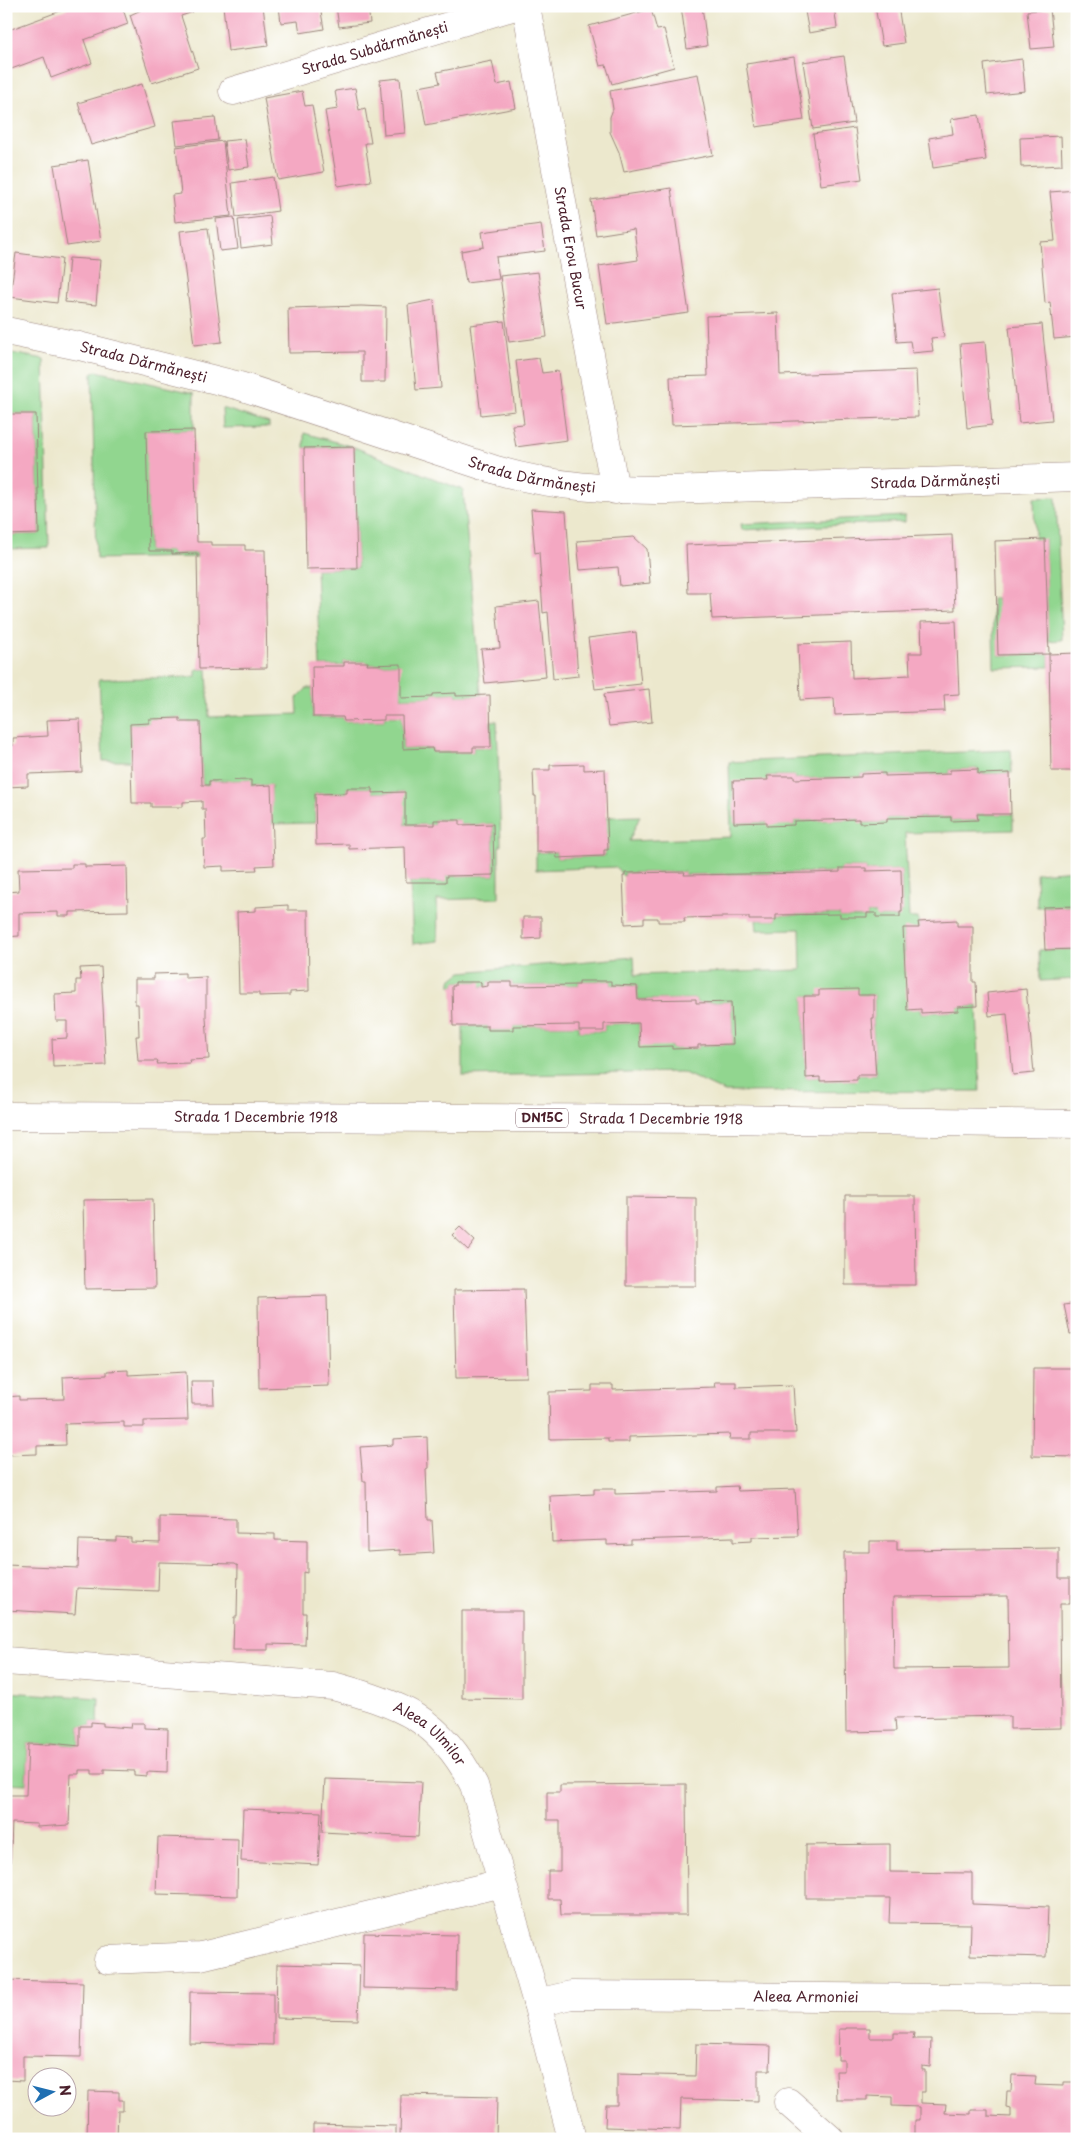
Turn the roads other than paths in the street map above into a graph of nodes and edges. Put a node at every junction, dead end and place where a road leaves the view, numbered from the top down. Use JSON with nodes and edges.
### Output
{"nodes":[{"id":1,"x":515,"y":6,"type":"edge"},
{"id":2,"x":526,"y":6,"type":"edge"},
{"id":3,"x":234,"y":91,"type":"dead end"},
{"id":4,"x":6,"y":331,"type":"edge"},
{"id":5,"x":1077,"y":477,"type":"edge"},
{"id":6,"x":615,"y":490,"type":"junction"},
{"id":7,"x":6,"y":1116,"type":"edge"},
{"id":8,"x":1077,"y":1124,"type":"edge"},
{"id":9,"x":6,"y":1661,"type":"edge"},
{"id":10,"x":502,"y":1883,"type":"junction"},
{"id":11,"x":108,"y":1960,"type":"dead end"},
{"id":12,"x":1077,"y":1999,"type":"edge"},
{"id":13,"x":537,"y":2003,"type":"junction"},
{"id":14,"x":788,"y":2102,"type":"dead end"},
{"id":15,"x":572,"y":2139,"type":"edge"},
{"id":16,"x":830,"y":2139,"type":"edge"}],
"edges":[{"from":1,"to":3,"type":"street","name":"Strada Subdărmănești"},
{"from":2,"to":6,"type":"street","name":"Strada Erou Bucur"},
{"from":4,"to":6,"type":"street","name":"Strada Dărmănești"},
{"from":5,"to":6,"type":"street","name":"Strada Dărmănești"},
{"from":7,"to":8,"type":"street","name":"Strada 1 Decembrie 1918","number":"DN15C"},
{"from":9,"to":10,"type":"street","name":"Aleea Ulmilor"},
{"from":10,"to":11,"type":"street"},
{"from":10,"to":13,"type":"street","name":"Aleea Ulmilor"},
{"from":12,"to":13,"type":"street","name":"Aleea Armoniei"},
{"from":13,"to":15,"type":"street","name":"Aleea Ulmilor"},
{"from":14,"to":16,"type":"street"}]}
